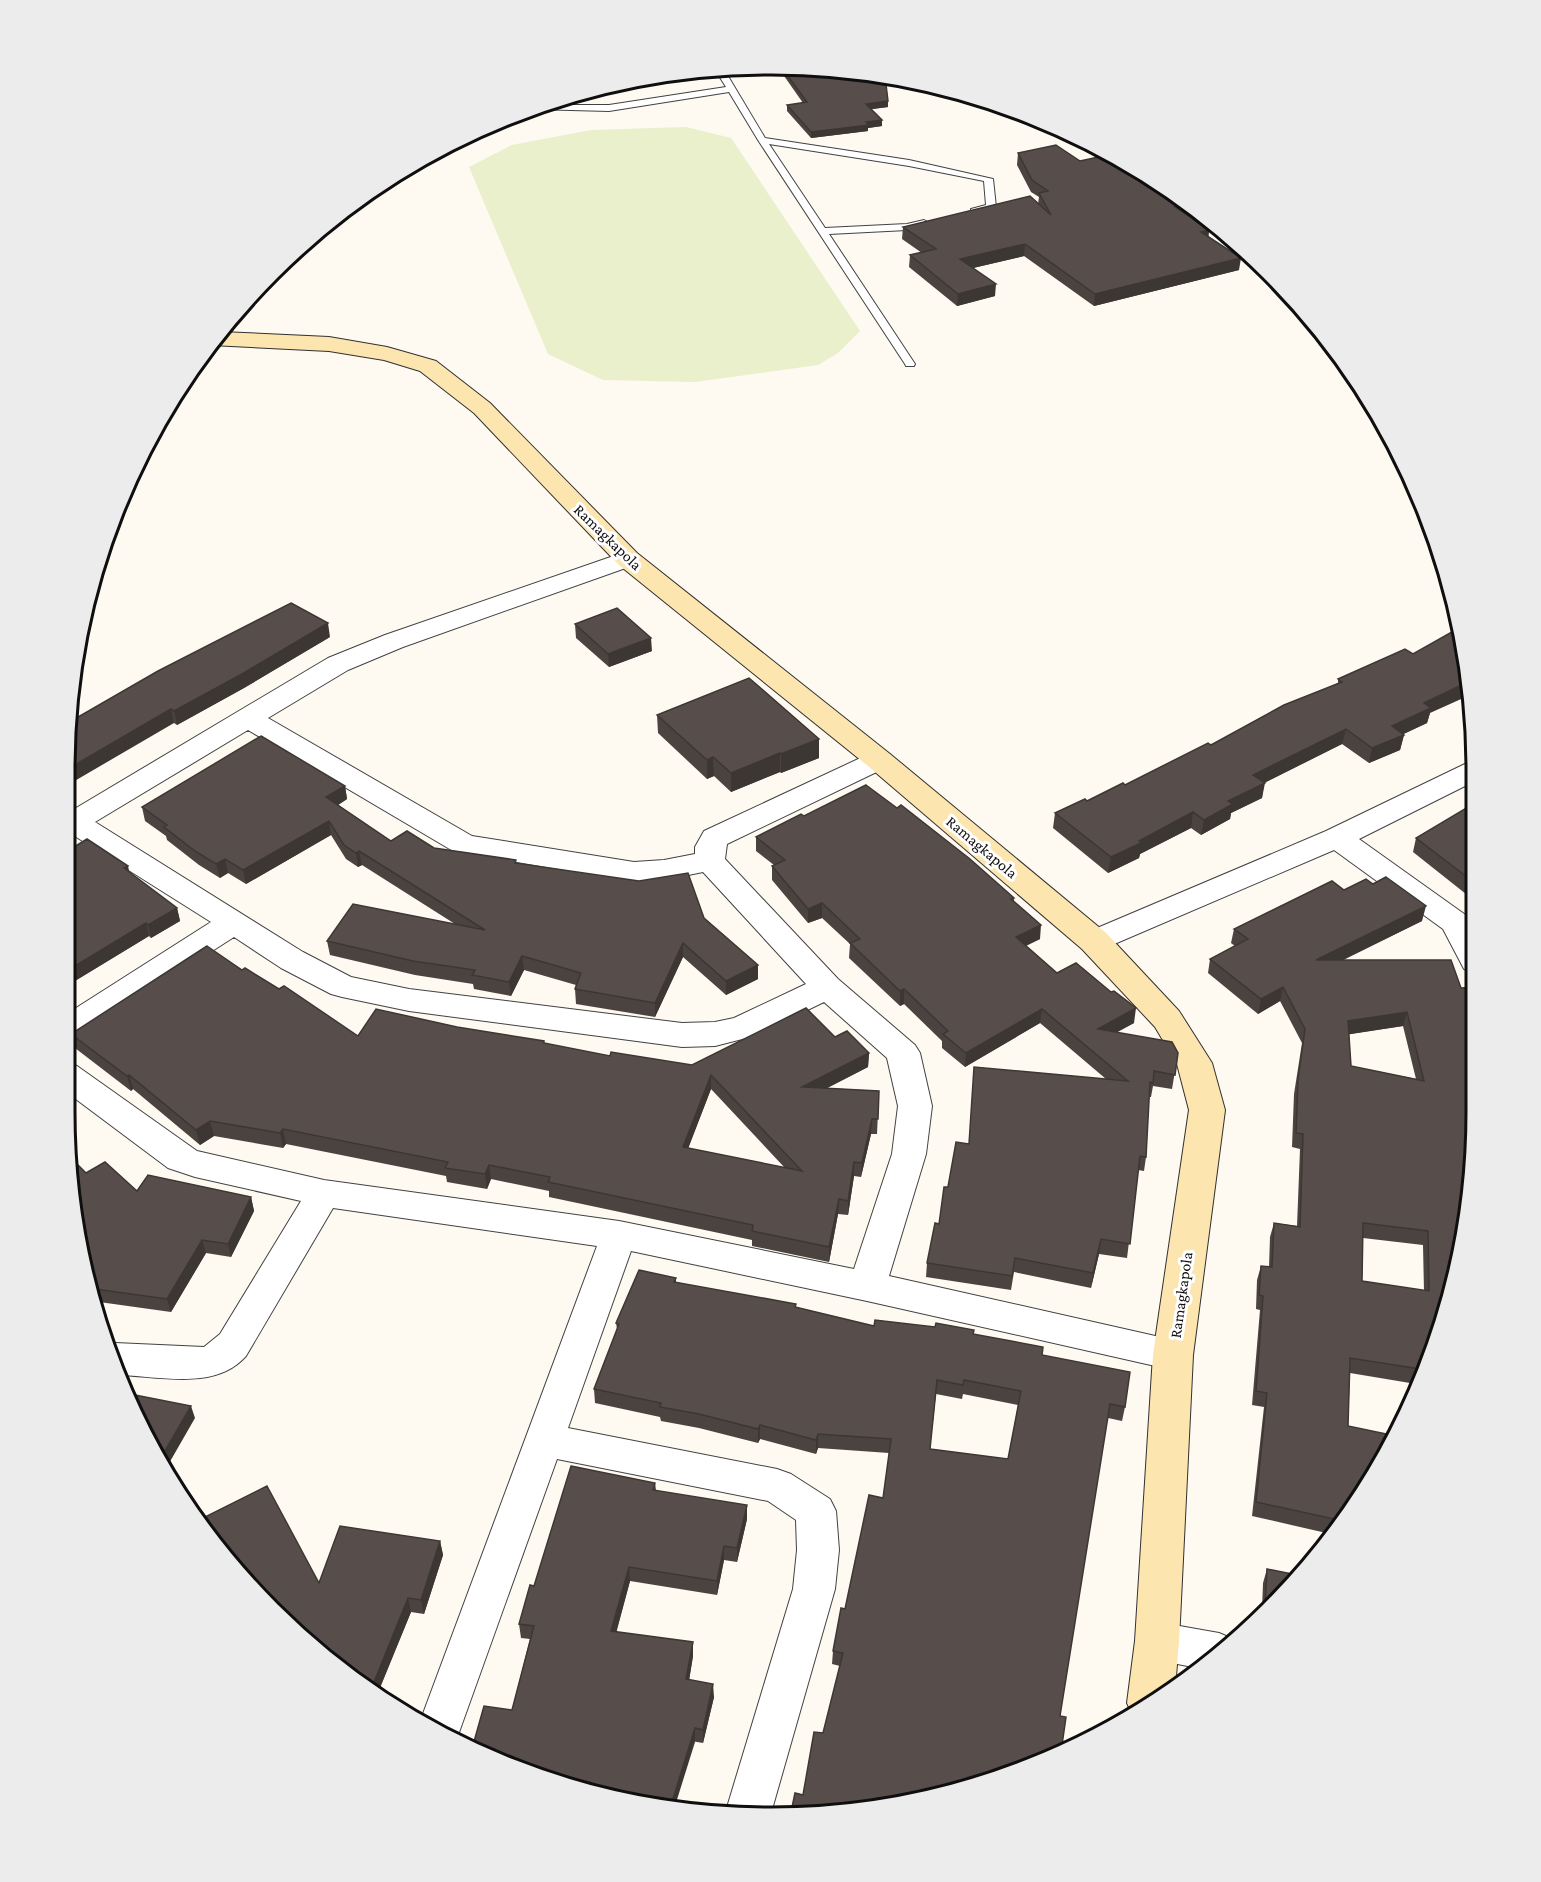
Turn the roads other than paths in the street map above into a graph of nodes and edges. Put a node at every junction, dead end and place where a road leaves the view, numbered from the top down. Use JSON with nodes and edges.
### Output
{"nodes":[{"id":1,"x":724,"y":76,"type":"edge"},
{"id":2,"x":732,"y":90,"type":"junction"},
{"id":3,"x":560,"y":108,"type":"edge"},
{"id":4,"x":762,"y":140,"type":"junction"},
{"id":5,"x":959,"y":214,"type":"edge"},
{"id":6,"x":938,"y":219,"type":"edge"},
{"id":7,"x":822,"y":231,"type":"junction"},
{"id":8,"x":225,"y":339,"type":"edge"},
{"id":9,"x":910,"y":364,"type":"dead end"},
{"id":10,"x":628,"y":559,"type":"junction"},
{"id":11,"x":248,"y":718,"type":"junction"},
{"id":12,"x":879,"y":759,"type":"junction"},
{"id":13,"x":1466,"y":774,"type":"edge"},
{"id":14,"x":75,"y":822,"type":"edge"},
{"id":15,"x":75,"y":828,"type":"edge"},
{"id":16,"x":1338,"y":838,"type":"junction"},
{"id":17,"x":710,"y":861,"type":"junction"},
{"id":18,"x":234,"y":922,"type":"junction"},
{"id":19,"x":1094,"y":941,"type":"junction"},
{"id":20,"x":1466,"y":943,"type":"edge"},
{"id":21,"x":826,"y":987,"type":"junction"},
{"id":22,"x":75,"y":1024,"type":"edge"},
{"id":23,"x":75,"y":1081,"type":"edge"},
{"id":24,"x":324,"y":1193,"type":"junction"},
{"id":25,"x":619,"y":1235,"type":"junction"},
{"id":26,"x":867,"y":1286,"type":"junction"},
{"id":27,"x":1173,"y":1355,"type":"junction"},
{"id":28,"x":121,"y":1359,"type":"edge"},
{"id":29,"x":546,"y":1440,"type":"junction"},
{"id":30,"x":1157,"y":1641,"type":"junction"},
{"id":31,"x":1209,"y":1651,"type":"edge"},
{"id":32,"x":1151,"y":1694,"type":"edge"},
{"id":33,"x":441,"y":1723,"type":"edge"},
{"id":34,"x":750,"y":1807,"type":"edge"}],
"edges":[{"from":1,"to":2,"type":"lane"},
{"from":2,"to":3,"type":"lane"},
{"from":2,"to":4,"type":"lane"},
{"from":4,"to":5,"type":"lane"},
{"from":4,"to":7,"type":"lane"},
{"from":6,"to":7,"type":"lane"},
{"from":7,"to":9,"type":"lane"},
{"from":8,"to":10,"type":"street","name":"Ramagkapola"},
{"from":10,"to":11,"type":"street"},
{"from":10,"to":12,"type":"street","name":"Ramagkapola"},
{"from":11,"to":14,"type":"street"},
{"from":11,"to":17,"type":"street"},
{"from":12,"to":17,"type":"street"},
{"from":12,"to":19,"type":"street","name":"Ramagkapola"},
{"from":13,"to":16,"type":"street"},
{"from":15,"to":18,"type":"street"},
{"from":16,"to":19,"type":"street"},
{"from":16,"to":20,"type":"street"},
{"from":17,"to":21,"type":"street"},
{"from":18,"to":21,"type":"street"},
{"from":18,"to":22,"type":"street"},
{"from":19,"to":27,"type":"street","name":"Ramagkapola"},
{"from":21,"to":26,"type":"street"},
{"from":23,"to":24,"type":"street"},
{"from":24,"to":25,"type":"street"},
{"from":24,"to":28,"type":"street"},
{"from":25,"to":26,"type":"street"},
{"from":25,"to":29,"type":"street"},
{"from":26,"to":27,"type":"street"},
{"from":27,"to":30,"type":"street","name":"Ramagkapola"},
{"from":29,"to":33,"type":"street"},
{"from":29,"to":34,"type":"street"},
{"from":30,"to":31,"type":"street"},
{"from":30,"to":32,"type":"street","name":"Ramagkapola"}]}
